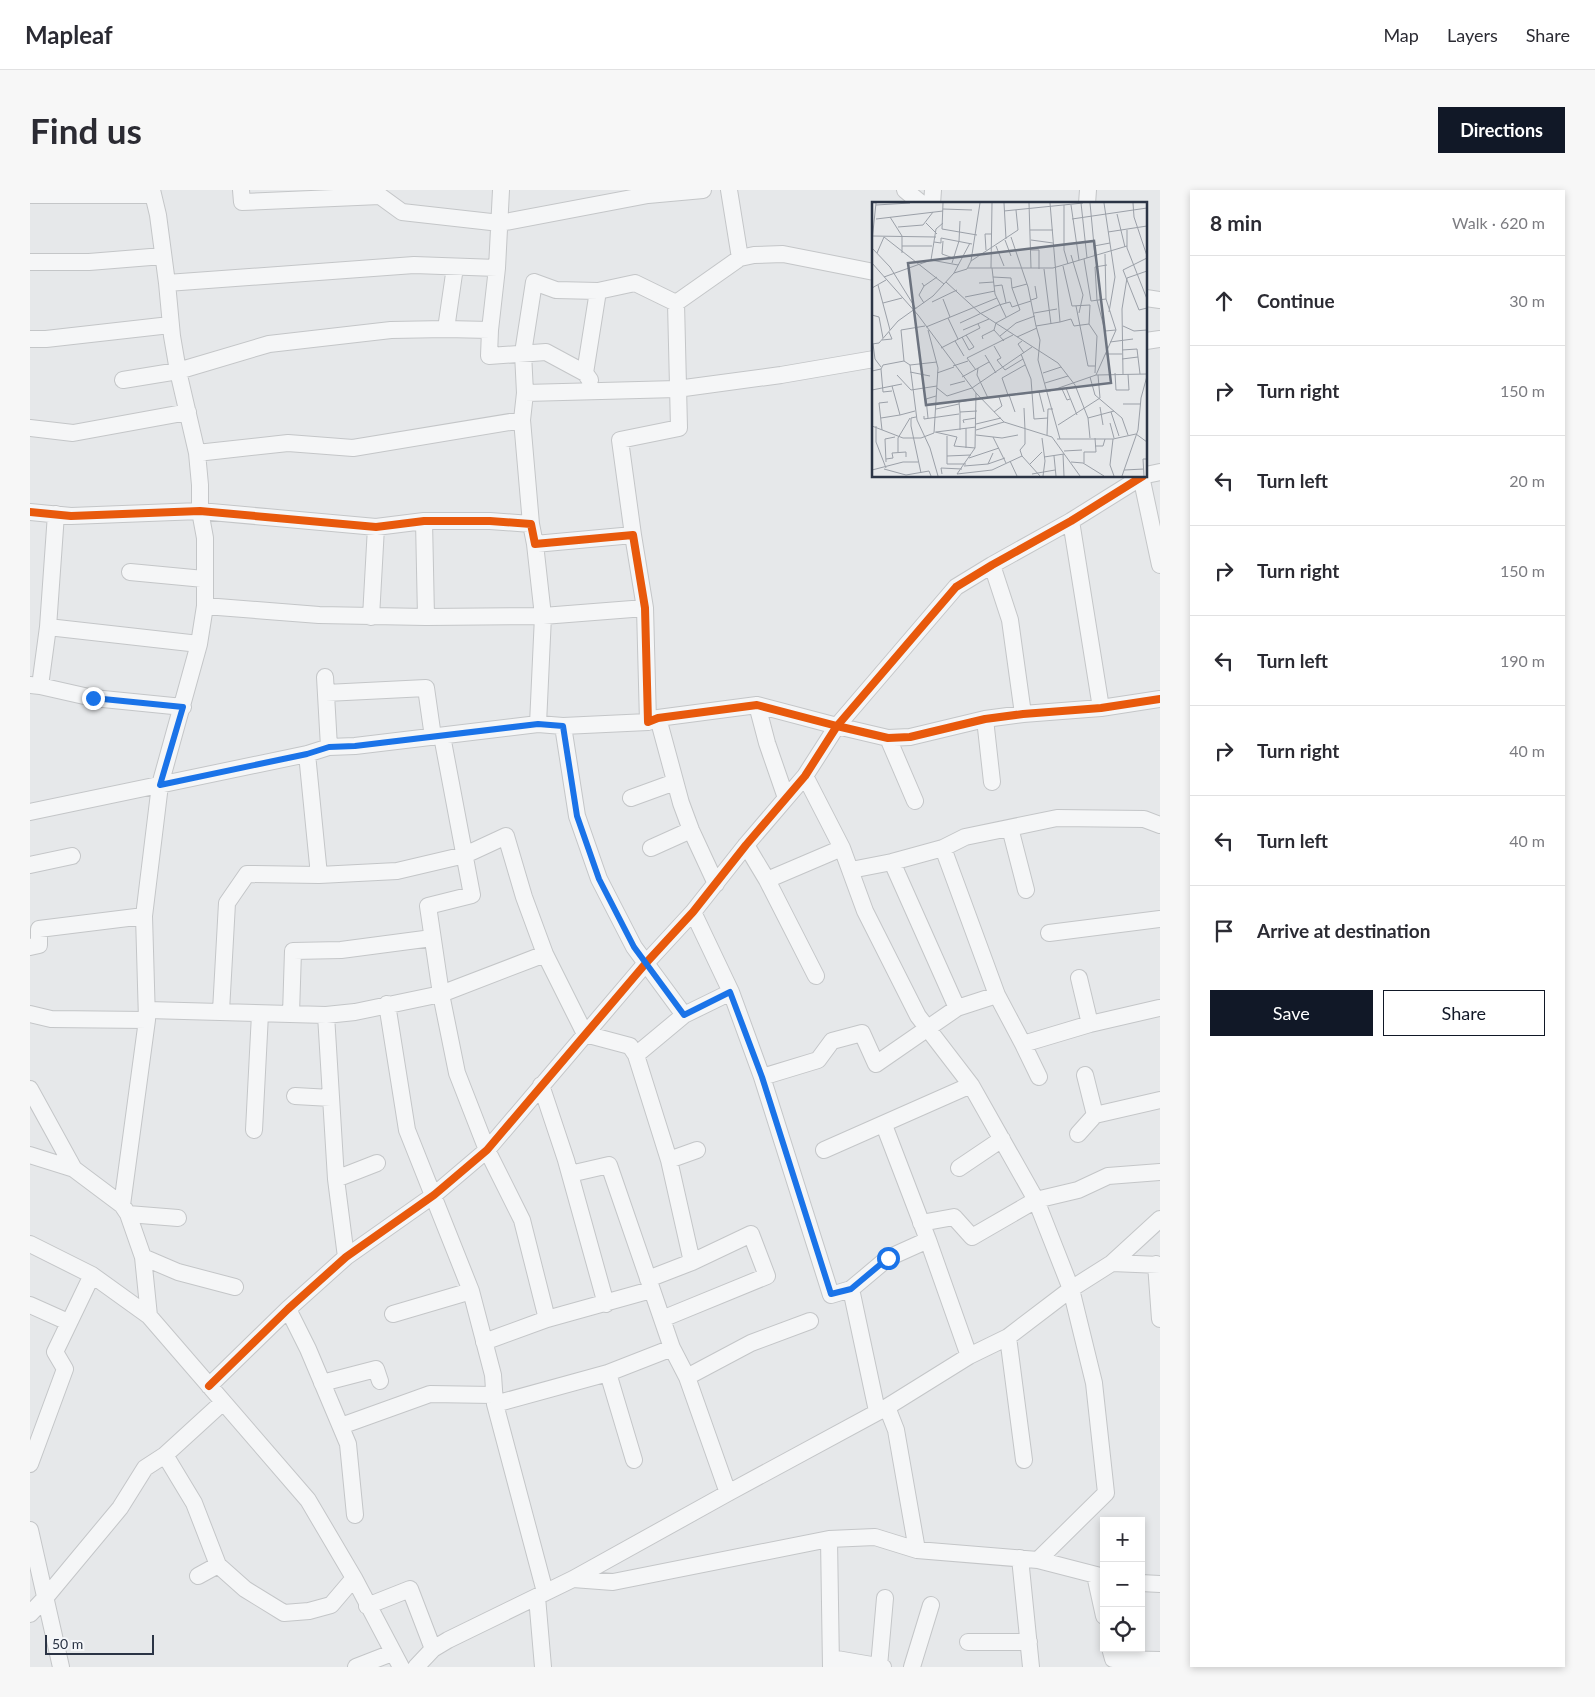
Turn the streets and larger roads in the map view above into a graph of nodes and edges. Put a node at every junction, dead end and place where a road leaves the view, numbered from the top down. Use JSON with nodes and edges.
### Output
{"nodes":[{"id":1,"x":241,"y":190,"type":"edge"},
{"id":2,"x":501,"y":190,"type":"edge"},
{"id":3,"x":703,"y":190,"type":"edge"},
{"id":4,"x":729,"y":190,"type":"edge"},
{"id":5,"x":905,"y":190,"type":"edge"},
{"id":6,"x":68,"y":192,"type":"edge"},
{"id":7,"x":152,"y":192,"type":"edge"},
{"id":8,"x":30,"y":195,"type":"edge"},
{"id":9,"x":920,"y":202,"type":"edge"},
{"id":10,"x":500,"y":223,"type":"junction"},
{"id":11,"x":163,"y":256,"type":"junction"},
{"id":12,"x":740,"y":258,"type":"junction"},
{"id":13,"x":30,"y":262,"type":"edge"},
{"id":14,"x":455,"y":267,"type":"junction"},
{"id":15,"x":497,"y":268,"type":"junction"},
{"id":16,"x":872,"y":272,"type":"edge"},
{"id":17,"x":167,"y":283,"type":"junction"},
{"id":18,"x":598,"y":290,"type":"junction"},
{"id":19,"x":676,"y":303,"type":"junction"},
{"id":20,"x":170,"y":324,"type":"junction"},
{"id":21,"x":446,"y":329,"type":"junction"},
{"id":22,"x":490,"y":330,"type":"junction"},
{"id":23,"x":30,"y":340,"type":"edge"},
{"id":24,"x":523,"y":353,"type":"junction"},
{"id":25,"x":872,"y":360,"type":"edge"},
{"id":26,"x":178,"y":371,"type":"junction"},
{"id":27,"x":585,"y":373,"type":"junction"},
{"id":28,"x":123,"y":380,"type":"dead end"},
{"id":29,"x":677,"y":389,"type":"junction"},
{"id":30,"x":598,"y":390,"type":"junction"},
{"id":31,"x":525,"y":393,"type":"junction"},
{"id":32,"x":188,"y":412,"type":"junction"},
{"id":33,"x":522,"y":420,"type":"junction"},
{"id":34,"x":30,"y":428,"type":"edge"},
{"id":35,"x":197,"y":453,"type":"junction"},
{"id":36,"x":1140,"y":478,"type":"edge"},
{"id":37,"x":1143,"y":478,"type":"edge"},
{"id":38,"x":30,"y":512,"type":"edge"},
{"id":39,"x":200,"y":512,"type":"junction"},
{"id":40,"x":56,"y":514,"type":"junction"},
{"id":41,"x":424,"y":521,"type":"junction"},
{"id":42,"x":1071,"y":521,"type":"junction"},
{"id":43,"x":531,"y":524,"type":"junction"},
{"id":44,"x":376,"y":527,"type":"junction"},
{"id":45,"x":633,"y":535,"type":"junction"},
{"id":46,"x":535,"y":544,"type":"junction"},
{"id":47,"x":1159,"y":556,"type":"edge"},
{"id":48,"x":992,"y":565,"type":"junction"},
{"id":49,"x":130,"y":572,"type":"dead end"},
{"id":50,"x":204,"y":579,"type":"junction"},
{"id":51,"x":204,"y":606,"type":"junction"},
{"id":52,"x":644,"y":608,"type":"junction"},
{"id":53,"x":370,"y":616,"type":"junction"},
{"id":54,"x":543,"y":616,"type":"junction"},
{"id":55,"x":426,"y":617,"type":"junction"},
{"id":56,"x":48,"y":627,"type":"junction"},
{"id":57,"x":199,"y":644,"type":"junction"},
{"id":58,"x":35,"y":686,"type":"edge"},
{"id":59,"x":1160,"y":699,"type":"edge"},
{"id":60,"x":757,"y":705,"type":"junction"},
{"id":61,"x":183,"y":707,"type":"junction"},
{"id":62,"x":1101,"y":708,"type":"junction"},
{"id":63,"x":1023,"y":714,"type":"junction"},
{"id":64,"x":985,"y":719,"type":"junction"},
{"id":65,"x":653,"y":720,"type":"junction"},
{"id":66,"x":538,"y":724,"type":"junction"},
{"id":67,"x":563,"y":726,"type":"junction"},
{"id":68,"x":837,"y":726,"type":"junction"},
{"id":69,"x":438,"y":736,"type":"junction"},
{"id":70,"x":888,"y":738,"type":"junction"},
{"id":71,"x":329,"y":747,"type":"junction"},
{"id":72,"x":307,"y":754,"type":"junction"},
{"id":73,"x":805,"y":776,"type":"junction"},
{"id":74,"x":675,"y":782,"type":"junction"},
{"id":75,"x":992,"y":782,"type":"dead end"},
{"id":76,"x":160,"y":785,"type":"junction"},
{"id":77,"x":631,"y":798,"type":"dead end"},
{"id":78,"x":786,"y":798,"type":"junction"},
{"id":79,"x":915,"y":801,"type":"dead end"},
{"id":80,"x":30,"y":812,"type":"edge"},
{"id":81,"x":1160,"y":825,"type":"edge"},
{"id":82,"x":1010,"y":828,"type":"junction"},
{"id":83,"x":691,"y":830,"type":"junction"},
{"id":84,"x":746,"y":845,"type":"junction"},
{"id":85,"x":650,"y":848,"type":"dead end"},
{"id":86,"x":842,"y":848,"type":"junction"},
{"id":87,"x":943,"y":848,"type":"junction"},
{"id":88,"x":465,"y":855,"type":"junction"},
{"id":89,"x":72,"y":856,"type":"dead end"},
{"id":90,"x":892,"y":862,"type":"junction"},
{"id":91,"x":30,"y":865,"type":"edge"},
{"id":92,"x":851,"y":870,"type":"junction"},
{"id":93,"x":319,"y":875,"type":"junction"},
{"id":94,"x":767,"y":880,"type":"junction"},
{"id":95,"x":716,"y":884,"type":"junction"},
{"id":96,"x":1026,"y":890,"type":"dead end"},
{"id":97,"x":693,"y":912,"type":"junction"},
{"id":98,"x":144,"y":916,"type":"junction"},
{"id":99,"x":1160,"y":919,"type":"edge"},
{"id":100,"x":1048,"y":933,"type":"dead end"},
{"id":101,"x":432,"y":938,"type":"junction"},
{"id":102,"x":30,"y":948,"type":"edge"},
{"id":103,"x":545,"y":954,"type":"junction"},
{"id":104,"x":646,"y":963,"type":"junction"},
{"id":105,"x":816,"y":976,"type":"dead end"},
{"id":106,"x":1079,"y":978,"type":"dead end"},
{"id":107,"x":730,"y":992,"type":"junction"},
{"id":108,"x":441,"y":994,"type":"junction"},
{"id":109,"x":997,"y":995,"type":"junction"},
{"id":110,"x":387,"y":1004,"type":"junction"},
{"id":111,"x":957,"y":1008,"type":"junction"},
{"id":112,"x":1160,"y":1009,"type":"edge"},
{"id":113,"x":221,"y":1011,"type":"junction"},
{"id":114,"x":30,"y":1014,"type":"edge"},
{"id":115,"x":260,"y":1014,"type":"junction"},
{"id":116,"x":291,"y":1014,"type":"junction"},
{"id":117,"x":148,"y":1015,"type":"junction"},
{"id":118,"x":326,"y":1015,"type":"junction"},
{"id":119,"x":684,"y":1015,"type":"junction"},
{"id":120,"x":1090,"y":1024,"type":"junction"},
{"id":121,"x":928,"y":1028,"type":"junction"},
{"id":122,"x":585,"y":1034,"type":"junction"},
{"id":123,"x":1023,"y":1044,"type":"junction"},
{"id":124,"x":636,"y":1055,"type":"junction"},
{"id":125,"x":1086,"y":1075,"type":"dead end"},
{"id":126,"x":1039,"y":1076,"type":"dead end"},
{"id":127,"x":762,"y":1077,"type":"junction"},
{"id":128,"x":541,"y":1085,"type":"junction"},
{"id":129,"x":971,"y":1086,"type":"junction"},
{"id":130,"x":30,"y":1089,"type":"edge"},
{"id":131,"x":295,"y":1096,"type":"dead end"},
{"id":132,"x":331,"y":1098,"type":"junction"},
{"id":133,"x":1160,"y":1100,"type":"edge"},
{"id":134,"x":1096,"y":1115,"type":"junction"},
{"id":135,"x":884,"y":1125,"type":"junction"},
{"id":136,"x":254,"y":1130,"type":"dead end"},
{"id":137,"x":1078,"y":1134,"type":"dead end"},
{"id":138,"x":1002,"y":1139,"type":"junction"},
{"id":139,"x":487,"y":1150,"type":"junction"},
{"id":140,"x":697,"y":1150,"type":"dead end"},
{"id":141,"x":824,"y":1150,"type":"dead end"},
{"id":142,"x":30,"y":1156,"type":"edge"},
{"id":143,"x":669,"y":1160,"type":"junction"},
{"id":144,"x":377,"y":1162,"type":"dead end"},
{"id":145,"x":959,"y":1168,"type":"dead end"},
{"id":146,"x":74,"y":1169,"type":"junction"},
{"id":147,"x":1160,"y":1172,"type":"edge"},
{"id":148,"x":570,"y":1174,"type":"junction"},
{"id":149,"x":336,"y":1179,"type":"junction"},
{"id":150,"x":434,"y":1195,"type":"junction"},
{"id":151,"x":1036,"y":1200,"type":"junction"},
{"id":152,"x":125,"y":1209,"type":"junction"},
{"id":153,"x":1159,"y":1215,"type":"edge"},
{"id":154,"x":178,"y":1218,"type":"dead end"},
{"id":155,"x":921,"y":1223,"type":"junction"},
{"id":156,"x":928,"y":1240,"type":"junction"},
{"id":157,"x":30,"y":1244,"type":"edge"},
{"id":158,"x":143,"y":1257,"type":"junction"},
{"id":159,"x":346,"y":1257,"type":"junction"},
{"id":160,"x":692,"y":1262,"type":"junction"},
{"id":161,"x":1112,"y":1263,"type":"junction"},
{"id":162,"x":1158,"y":1264,"type":"edge"},
{"id":163,"x":92,"y":1275,"type":"junction"},
{"id":164,"x":650,"y":1285,"type":"junction"},
{"id":165,"x":235,"y":1287,"type":"dead end"},
{"id":166,"x":851,"y":1289,"type":"junction"},
{"id":167,"x":1071,"y":1289,"type":"junction"},
{"id":168,"x":472,"y":1291,"type":"junction"},
{"id":169,"x":606,"y":1304,"type":"junction"},
{"id":170,"x":31,"y":1309,"type":"edge"},
{"id":171,"x":288,"y":1309,"type":"junction"},
{"id":172,"x":392,"y":1314,"type":"dead end"},
{"id":173,"x":149,"y":1316,"type":"junction"},
{"id":174,"x":1160,"y":1318,"type":"edge"},
{"id":175,"x":547,"y":1319,"type":"junction"},
{"id":176,"x":662,"y":1319,"type":"junction"},
{"id":177,"x":810,"y":1321,"type":"dead end"},
{"id":178,"x":68,"y":1322,"type":"junction"},
{"id":179,"x":1008,"y":1336,"type":"junction"},
{"id":180,"x":484,"y":1342,"type":"junction"},
{"id":181,"x":672,"y":1348,"type":"junction"},
{"id":182,"x":970,"y":1356,"type":"junction"},
{"id":183,"x":608,"y":1373,"type":"junction"},
{"id":184,"x":687,"y":1377,"type":"junction"},
{"id":185,"x":380,"y":1381,"type":"dead end"},
{"id":186,"x":322,"y":1383,"type":"junction"},
{"id":187,"x":209,"y":1386,"type":"junction"},
{"id":188,"x":494,"y":1399,"type":"junction"},
{"id":189,"x":223,"y":1402,"type":"junction"},
{"id":190,"x":882,"y":1409,"type":"junction"},
{"id":191,"x":341,"y":1426,"type":"junction"},
{"id":192,"x":165,"y":1455,"type":"junction"},
{"id":193,"x":634,"y":1460,"type":"dead end"},
{"id":194,"x":1024,"y":1460,"type":"dead end"},
{"id":195,"x":30,"y":1464,"type":"edge"},
{"id":196,"x":728,"y":1493,"type":"junction"},
{"id":197,"x":355,"y":1514,"type":"dead end"},
{"id":198,"x":30,"y":1530,"type":"edge"},
{"id":199,"x":829,"y":1539,"type":"junction"},
{"id":200,"x":917,"y":1550,"type":"junction"},
{"id":201,"x":1020,"y":1558,"type":"junction"},
{"id":202,"x":1038,"y":1560,"type":"junction"},
{"id":203,"x":218,"y":1564,"type":"junction"},
{"id":204,"x":198,"y":1576,"type":"dead end"},
{"id":205,"x":1100,"y":1576,"type":"edge"},
{"id":206,"x":354,"y":1578,"type":"junction"},
{"id":207,"x":573,"y":1579,"type":"junction"},
{"id":208,"x":1145,"y":1582,"type":"edge"},
{"id":209,"x":1160,"y":1584,"type":"edge"},
{"id":210,"x":541,"y":1595,"type":"junction"},
{"id":211,"x":46,"y":1597,"type":"junction"},
{"id":212,"x":885,"y":1598,"type":"dead end"},
{"id":213,"x":931,"y":1605,"type":"dead end"},
{"id":214,"x":367,"y":1606,"type":"junction"},
{"id":215,"x":30,"y":1614,"type":"edge"},
{"id":216,"x":968,"y":1642,"type":"dead end"},
{"id":217,"x":1029,"y":1642,"type":"junction"},
{"id":218,"x":433,"y":1649,"type":"junction"},
{"id":219,"x":1111,"y":1652,"type":"edge"},
{"id":220,"x":392,"y":1653,"type":"junction"},
{"id":221,"x":1160,"y":1660,"type":"edge"},
{"id":222,"x":831,"y":1662,"type":"edge"},
{"id":223,"x":62,"y":1667,"type":"edge"},
{"id":224,"x":356,"y":1667,"type":"edge"},
{"id":225,"x":401,"y":1667,"type":"edge"},
{"id":226,"x":416,"y":1667,"type":"edge"},
{"id":227,"x":543,"y":1667,"type":"edge"},
{"id":228,"x":881,"y":1667,"type":"edge"},
{"id":229,"x":912,"y":1667,"type":"edge"},
{"id":230,"x":1031,"y":1667,"type":"edge"}],
"edges":[{"from":1,"to":10,"type":"street"},
{"from":2,"to":10,"type":"street"},
{"from":3,"to":10,"type":"street"},
{"from":4,"to":12,"type":"street"},
{"from":5,"to":9,"type":"street"},
{"from":6,"to":7,"type":"street"},
{"from":6,"to":8,"type":"street"},
{"from":7,"to":11,"type":"street"},
{"from":10,"to":15,"type":"street"},
{"from":11,"to":13,"type":"street"},
{"from":11,"to":17,"type":"street"},
{"from":12,"to":16,"type":"street"},
{"from":12,"to":19,"type":"street"},
{"from":14,"to":15,"type":"street"},
{"from":14,"to":17,"type":"street"},
{"from":14,"to":21,"type":"street"},
{"from":15,"to":22,"type":"street"},
{"from":17,"to":20,"type":"street"},
{"from":18,"to":19,"type":"street"},
{"from":18,"to":24,"type":"street"},
{"from":18,"to":27,"type":"street"},
{"from":19,"to":29,"type":"street"},
{"from":20,"to":23,"type":"street"},
{"from":20,"to":26,"type":"street"},
{"from":21,"to":22,"type":"street"},
{"from":21,"to":26,"type":"street"},
{"from":22,"to":24,"type":"street"},
{"from":24,"to":27,"type":"street"},
{"from":24,"to":31,"type":"street"},
{"from":25,"to":29,"type":"street"},
{"from":26,"to":28,"type":"street"},
{"from":26,"to":32,"type":"street"},
{"from":27,"to":30,"type":"street"},
{"from":29,"to":30,"type":"street"},
{"from":29,"to":45,"type":"street"},
{"from":30,"to":31,"type":"street"},
{"from":31,"to":33,"type":"street"},
{"from":32,"to":34,"type":"street"},
{"from":32,"to":35,"type":"street"},
{"from":33,"to":35,"type":"street"},
{"from":33,"to":43,"type":"street"},
{"from":35,"to":39,"type":"street"},
{"from":36,"to":42,"type":"street"},
{"from":37,"to":47,"type":"street"},
{"from":38,"to":40,"type":"street"},
{"from":39,"to":40,"type":"street"},
{"from":39,"to":44,"type":"street"},
{"from":39,"to":50,"type":"street"},
{"from":40,"to":56,"type":"street"},
{"from":41,"to":43,"type":"street"},
{"from":41,"to":44,"type":"street"},
{"from":41,"to":55,"type":"street"},
{"from":42,"to":48,"type":"street"},
{"from":42,"to":62,"type":"street"},
{"from":43,"to":46,"type":"street"},
{"from":44,"to":53,"type":"street"},
{"from":45,"to":46,"type":"street"},
{"from":45,"to":52,"type":"street"},
{"from":46,"to":54,"type":"street"},
{"from":48,"to":63,"type":"street"},
{"from":48,"to":68,"type":"street"},
{"from":49,"to":50,"type":"street"},
{"from":50,"to":51,"type":"street"},
{"from":51,"to":53,"type":"street"},
{"from":51,"to":57,"type":"street"},
{"from":52,"to":54,"type":"street"},
{"from":52,"to":65,"type":"street"},
{"from":53,"to":55,"type":"street"},
{"from":54,"to":55,"type":"street"},
{"from":54,"to":66,"type":"street"},
{"from":56,"to":57,"type":"street"},
{"from":56,"to":58,"type":"street"},
{"from":57,"to":61,"type":"street"},
{"from":58,"to":61,"type":"street"},
{"from":59,"to":62,"type":"street"},
{"from":60,"to":65,"type":"street"},
{"from":60,"to":68,"type":"street"},
{"from":60,"to":78,"type":"street"},
{"from":61,"to":76,"type":"street"},
{"from":62,"to":63,"type":"street"},
{"from":63,"to":64,"type":"street"},
{"from":64,"to":70,"type":"street"},
{"from":64,"to":75,"type":"street"},
{"from":65,"to":67,"type":"street"},
{"from":65,"to":74,"type":"street"},
{"from":66,"to":67,"type":"street"},
{"from":66,"to":69,"type":"street"},
{"from":67,"to":104,"type":"street"},
{"from":68,"to":70,"type":"street"},
{"from":68,"to":73,"type":"street"},
{"from":69,"to":71,"type":"street"},
{"from":69,"to":71,"type":"street"},
{"from":69,"to":88,"type":"street"},
{"from":70,"to":79,"type":"street"},
{"from":71,"to":72,"type":"street"},
{"from":72,"to":76,"type":"street"},
{"from":72,"to":93,"type":"street"},
{"from":73,"to":78,"type":"street"},
{"from":73,"to":86,"type":"street"},
{"from":74,"to":77,"type":"street"},
{"from":74,"to":83,"type":"street"},
{"from":76,"to":80,"type":"street"},
{"from":76,"to":98,"type":"street"},
{"from":78,"to":84,"type":"street"},
{"from":81,"to":82,"type":"street"},
{"from":82,"to":87,"type":"street"},
{"from":82,"to":96,"type":"street"},
{"from":83,"to":85,"type":"street"},
{"from":83,"to":95,"type":"street"},
{"from":84,"to":94,"type":"street"},
{"from":84,"to":95,"type":"street"},
{"from":86,"to":92,"type":"street"},
{"from":86,"to":94,"type":"street"},
{"from":87,"to":90,"type":"street"},
{"from":87,"to":109,"type":"street"},
{"from":88,"to":93,"type":"street"},
{"from":88,"to":101,"type":"street"},
{"from":88,"to":103,"type":"street"},
{"from":89,"to":91,"type":"street"},
{"from":90,"to":92,"type":"street"},
{"from":90,"to":111,"type":"street"},
{"from":92,"to":121,"type":"street"},
{"from":93,"to":113,"type":"street"},
{"from":94,"to":105,"type":"street"},
{"from":95,"to":97,"type":"street"},
{"from":97,"to":104,"type":"street"},
{"from":97,"to":107,"type":"street"},
{"from":98,"to":102,"type":"street"},
{"from":98,"to":117,"type":"street"},
{"from":99,"to":100,"type":"street"},
{"from":101,"to":108,"type":"street"},
{"from":101,"to":116,"type":"street"},
{"from":103,"to":108,"type":"street"},
{"from":103,"to":122,"type":"street"},
{"from":104,"to":119,"type":"street"},
{"from":104,"to":122,"type":"street"},
{"from":106,"to":120,"type":"street"},
{"from":107,"to":119,"type":"street"},
{"from":107,"to":127,"type":"street"},
{"from":108,"to":110,"type":"street"},
{"from":108,"to":139,"type":"street"},
{"from":109,"to":111,"type":"street"},
{"from":109,"to":123,"type":"street"},
{"from":110,"to":118,"type":"street"},
{"from":110,"to":150,"type":"street"},
{"from":111,"to":121,"type":"street"},
{"from":112,"to":120,"type":"street"},
{"from":113,"to":115,"type":"street"},
{"from":113,"to":117,"type":"street"},
{"from":114,"to":117,"type":"street"},
{"from":115,"to":116,"type":"street"},
{"from":115,"to":136,"type":"street"},
{"from":116,"to":118,"type":"street"},
{"from":117,"to":152,"type":"street"},
{"from":118,"to":132,"type":"street"},
{"from":119,"to":124,"type":"street"},
{"from":120,"to":123,"type":"street"},
{"from":121,"to":127,"type":"street"},
{"from":121,"to":129,"type":"street"},
{"from":122,"to":124,"type":"street"},
{"from":122,"to":128,"type":"street"},
{"from":123,"to":126,"type":"street"},
{"from":124,"to":143,"type":"street"},
{"from":125,"to":134,"type":"street"},
{"from":127,"to":166,"type":"street"},
{"from":128,"to":139,"type":"street"},
{"from":128,"to":148,"type":"street"},
{"from":129,"to":135,"type":"street"},
{"from":129,"to":138,"type":"street"},
{"from":130,"to":146,"type":"street"},
{"from":131,"to":132,"type":"street"},
{"from":132,"to":149,"type":"street"},
{"from":133,"to":134,"type":"street"},
{"from":134,"to":137,"type":"street"},
{"from":135,"to":141,"type":"street"},
{"from":135,"to":155,"type":"street"},
{"from":138,"to":145,"type":"street"},
{"from":138,"to":151,"type":"street"},
{"from":139,"to":150,"type":"street"},
{"from":139,"to":175,"type":"street"},
{"from":140,"to":143,"type":"street"},
{"from":142,"to":146,"type":"street"},
{"from":143,"to":160,"type":"street"},
{"from":144,"to":149,"type":"street"},
{"from":146,"to":152,"type":"street"},
{"from":147,"to":151,"type":"street"},
{"from":148,"to":164,"type":"street"},
{"from":148,"to":169,"type":"street"},
{"from":149,"to":159,"type":"street"},
{"from":150,"to":159,"type":"street"},
{"from":150,"to":168,"type":"street"},
{"from":151,"to":155,"type":"street"},
{"from":151,"to":167,"type":"street"},
{"from":152,"to":154,"type":"street"},
{"from":152,"to":158,"type":"street"},
{"from":153,"to":161,"type":"street"},
{"from":155,"to":156,"type":"street"},
{"from":156,"to":166,"type":"street"},
{"from":156,"to":182,"type":"street"},
{"from":157,"to":163,"type":"street"},
{"from":158,"to":165,"type":"street"},
{"from":158,"to":173,"type":"street"},
{"from":159,"to":171,"type":"street"},
{"from":160,"to":164,"type":"street"},
{"from":160,"to":176,"type":"street"},
{"from":161,"to":162,"type":"street"},
{"from":161,"to":167,"type":"street"},
{"from":162,"to":174,"type":"street"},
{"from":163,"to":173,"type":"street"},
{"from":163,"to":178,"type":"street"},
{"from":164,"to":169,"type":"street"},
{"from":164,"to":176,"type":"street"},
{"from":166,"to":190,"type":"street"},
{"from":167,"to":179,"type":"street"},
{"from":167,"to":202,"type":"street"},
{"from":168,"to":172,"type":"street"},
{"from":168,"to":180,"type":"street"},
{"from":169,"to":175,"type":"street"},
{"from":170,"to":178,"type":"street"},
{"from":171,"to":186,"type":"street"},
{"from":171,"to":187,"type":"street"},
{"from":173,"to":187,"type":"street"},
{"from":175,"to":180,"type":"street"},
{"from":176,"to":181,"type":"street"},
{"from":177,"to":184,"type":"street"},
{"from":178,"to":195,"type":"street"},
{"from":179,"to":182,"type":"street"},
{"from":179,"to":194,"type":"street"},
{"from":180,"to":188,"type":"street"},
{"from":181,"to":183,"type":"street"},
{"from":181,"to":184,"type":"street"},
{"from":182,"to":190,"type":"street"},
{"from":183,"to":188,"type":"street"},
{"from":183,"to":193,"type":"street"},
{"from":184,"to":196,"type":"street"},
{"from":185,"to":186,"type":"street"},
{"from":186,"to":191,"type":"street"},
{"from":187,"to":189,"type":"street"},
{"from":188,"to":191,"type":"street"},
{"from":188,"to":210,"type":"street"},
{"from":189,"to":192,"type":"street"},
{"from":189,"to":206,"type":"street"},
{"from":190,"to":196,"type":"street"},
{"from":190,"to":200,"type":"street"},
{"from":191,"to":197,"type":"street"},
{"from":192,"to":203,"type":"street"},
{"from":192,"to":211,"type":"street"},
{"from":196,"to":207,"type":"street"},
{"from":198,"to":211,"type":"street"},
{"from":199,"to":200,"type":"street"},
{"from":199,"to":207,"type":"street"},
{"from":199,"to":222,"type":"street"},
{"from":200,"to":201,"type":"street"},
{"from":201,"to":202,"type":"street"},
{"from":201,"to":217,"type":"street"},
{"from":202,"to":205,"type":"street"},
{"from":203,"to":204,"type":"street"},
{"from":203,"to":206,"type":"street"},
{"from":206,"to":214,"type":"street"},
{"from":207,"to":210,"type":"street"},
{"from":208,"to":209,"type":"street"},
{"from":210,"to":218,"type":"street"},
{"from":210,"to":227,"type":"street"},
{"from":211,"to":215,"type":"street"},
{"from":211,"to":223,"type":"street"},
{"from":212,"to":228,"type":"street"},
{"from":213,"to":229,"type":"street"},
{"from":214,"to":218,"type":"street"},
{"from":214,"to":220,"type":"street"},
{"from":216,"to":217,"type":"street"},
{"from":217,"to":230,"type":"street"},
{"from":218,"to":226,"type":"street"},
{"from":219,"to":221,"type":"street"},
{"from":220,"to":224,"type":"street"},
{"from":220,"to":225,"type":"street"},
{"from":222,"to":228,"type":"street"}]}
